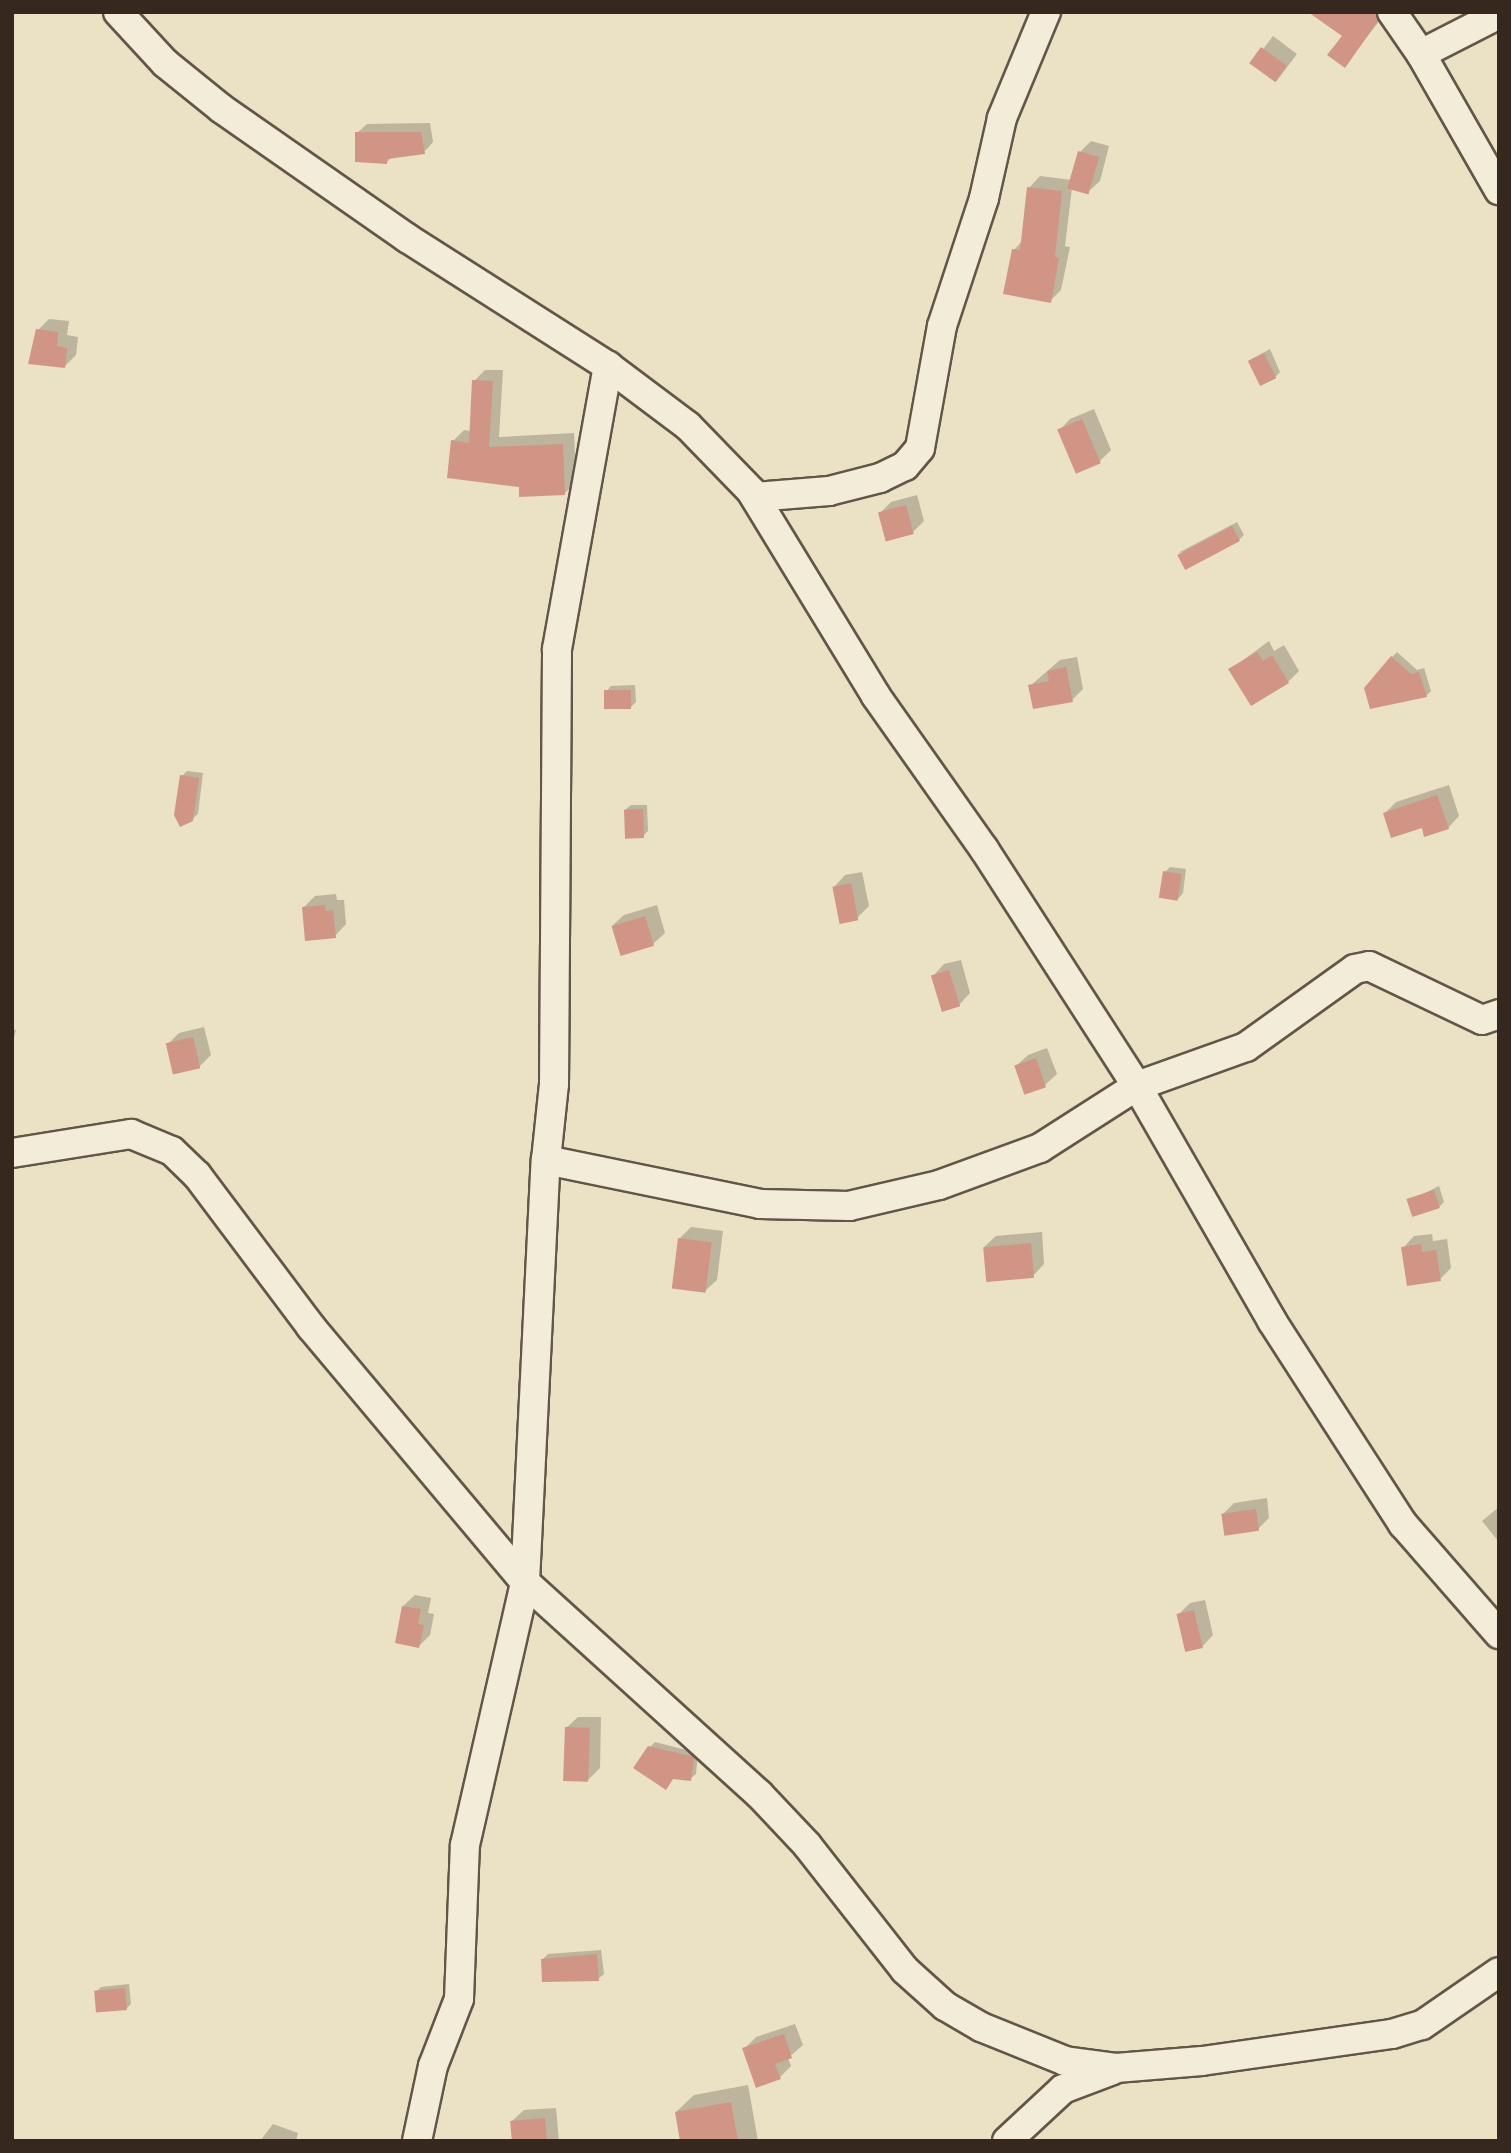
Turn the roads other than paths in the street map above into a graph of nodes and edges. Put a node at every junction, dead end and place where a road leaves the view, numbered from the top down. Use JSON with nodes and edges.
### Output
{"nodes":[{"id":1,"x":118,"y":12,"type":"edge"},
{"id":2,"x":1046,"y":12,"type":"edge"},
{"id":3,"x":1392,"y":12,"type":"edge"},
{"id":4,"x":1499,"y":14,"type":"edge"},
{"id":5,"x":1421,"y":54,"type":"junction"},
{"id":6,"x":1499,"y":190,"type":"edge"},
{"id":7,"x":608,"y":366,"type":"junction"},
{"id":8,"x":755,"y":497,"type":"junction"},
{"id":9,"x":1499,"y":1014,"type":"edge"},
{"id":10,"x":1137,"y":1086,"type":"junction"},
{"id":11,"x":12,"y":1153,"type":"edge"},
{"id":12,"x":546,"y":1160,"type":"junction"},
{"id":13,"x":525,"y":1581,"type":"junction"},
{"id":14,"x":1499,"y":1634,"type":"edge"},
{"id":15,"x":1499,"y":1972,"type":"edge"},
{"id":16,"x":1116,"y":2068,"type":"junction"},
{"id":17,"x":416,"y":2141,"type":"edge"},
{"id":18,"x":1007,"y":2141,"type":"edge"}],
"edges":[{"from":1,"to":7,"type":"street"},
{"from":2,"to":8,"type":"street"},
{"from":3,"to":5,"type":"street"},
{"from":4,"to":5,"type":"street"},
{"from":5,"to":6,"type":"street"},
{"from":7,"to":8,"type":"street"},
{"from":7,"to":12,"type":"street"},
{"from":8,"to":10,"type":"street"},
{"from":9,"to":10,"type":"street"},
{"from":10,"to":12,"type":"street"},
{"from":10,"to":14,"type":"street"},
{"from":11,"to":13,"type":"street"},
{"from":12,"to":13,"type":"street"},
{"from":13,"to":16,"type":"street"},
{"from":13,"to":17,"type":"street"},
{"from":15,"to":16,"type":"street"},
{"from":16,"to":18,"type":"street"}]}
